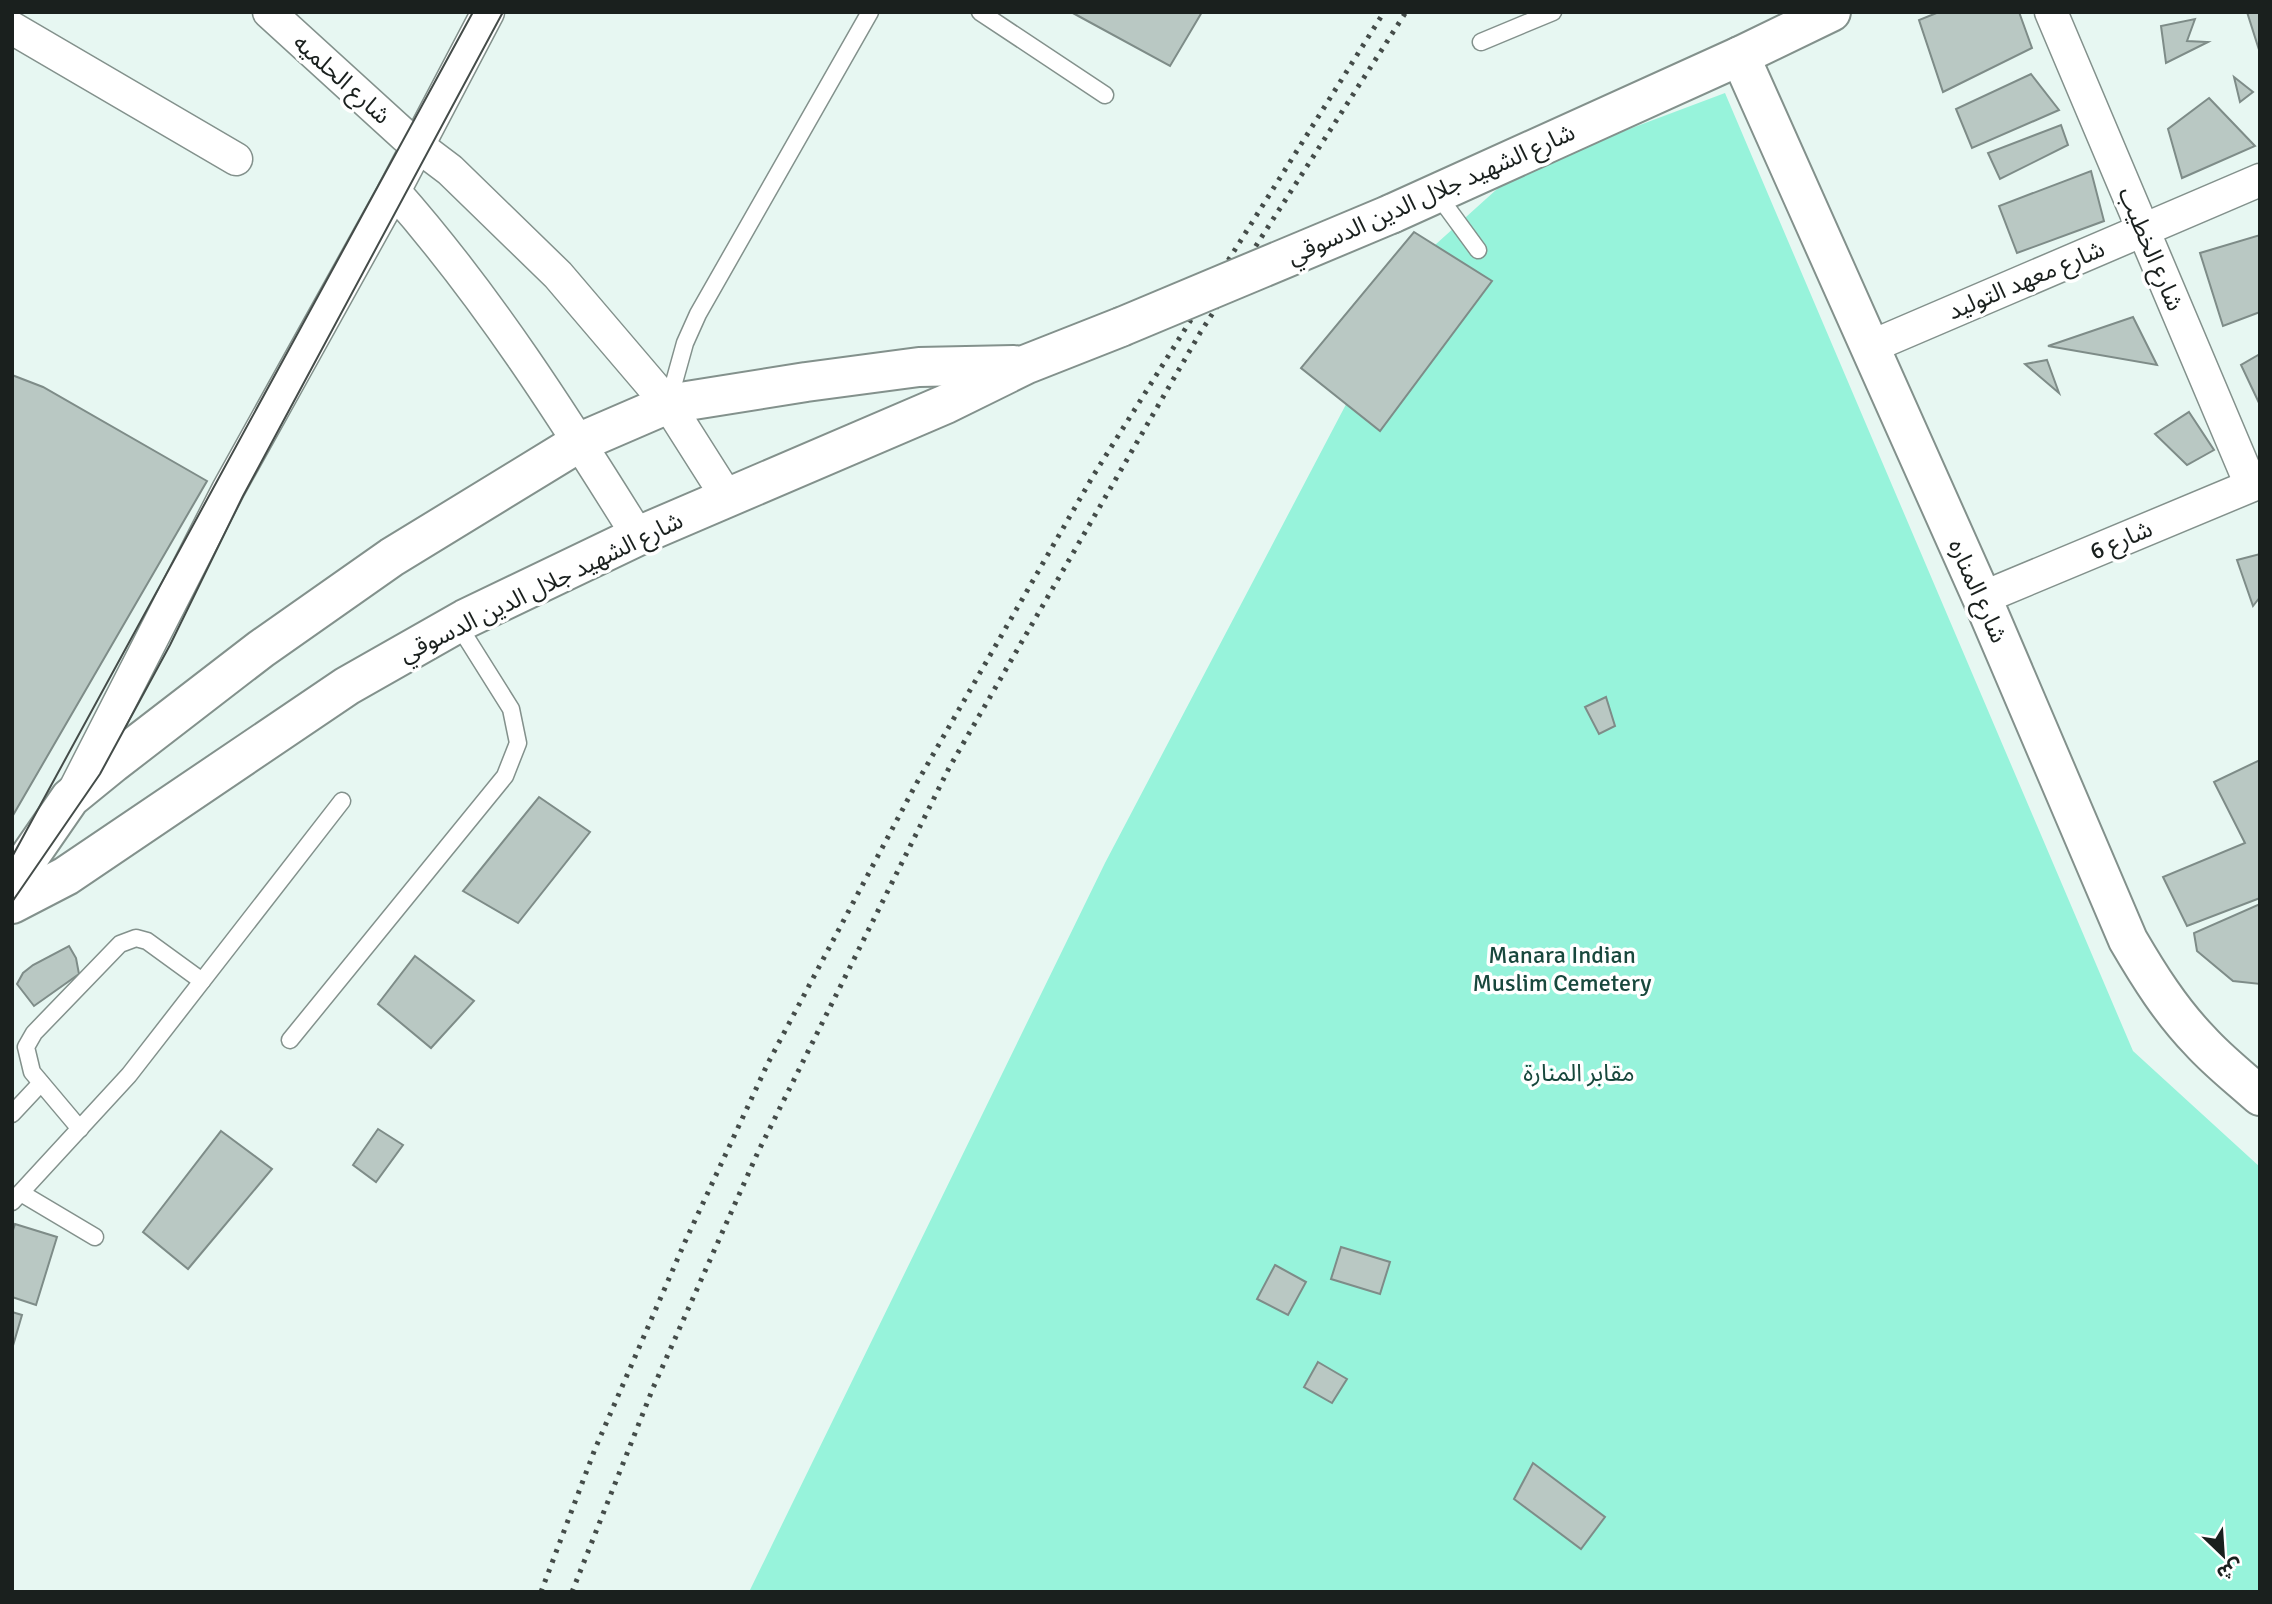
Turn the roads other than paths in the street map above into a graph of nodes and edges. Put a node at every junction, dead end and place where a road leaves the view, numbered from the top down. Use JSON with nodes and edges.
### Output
{"nodes":[{"id":1,"x":269,"y":12,"type":"edge"},
{"id":2,"x":488,"y":12,"type":"edge"},
{"id":3,"x":870,"y":12,"type":"edge"},
{"id":4,"x":980,"y":12,"type":"edge"},
{"id":5,"x":1553,"y":12,"type":"edge"},
{"id":6,"x":1831,"y":12,"type":"edge"},
{"id":7,"x":2051,"y":12,"type":"edge"},
{"id":8,"x":12,"y":28,"type":"edge"},
{"id":9,"x":1481,"y":42,"type":"dead end"},
{"id":10,"x":1740,"y":56,"type":"junction"},
{"id":11,"x":1105,"y":95,"type":"dead end"},
{"id":12,"x":416,"y":145,"type":"junction"},
{"id":13,"x":236,"y":159,"type":"dead end"},
{"id":14,"x":2260,"y":180,"type":"edge"},
{"id":15,"x":394,"y":191,"type":"junction"},
{"id":16,"x":1437,"y":194,"type":"junction"},
{"id":17,"x":2143,"y":230,"type":"junction"},
{"id":18,"x":1478,"y":250,"type":"dead end"},
{"id":19,"x":1870,"y":347,"type":"junction"},
{"id":20,"x":1027,"y":364,"type":"junction"},
{"id":21,"x":668,"y":404,"type":"junction"},
{"id":22,"x":579,"y":442,"type":"junction"},
{"id":23,"x":2256,"y":484,"type":"edge"},
{"id":24,"x":727,"y":497,"type":"junction"},
{"id":25,"x":638,"y":536,"type":"junction"},
{"id":26,"x":1982,"y":598,"type":"junction"},
{"id":27,"x":457,"y":623,"type":"junction"},
{"id":28,"x":70,"y":798,"type":"junction"},
{"id":29,"x":342,"y":801,"type":"dead end"},
{"id":30,"x":12,"y":882,"type":"edge"},
{"id":31,"x":12,"y":904,"type":"edge"},
{"id":32,"x":202,"y":981,"type":"junction"},
{"id":33,"x":290,"y":1040,"type":"dead end"},
{"id":34,"x":41,"y":1083,"type":"junction"},
{"id":35,"x":2260,"y":1096,"type":"edge"},
{"id":36,"x":12,"y":1114,"type":"edge"},
{"id":37,"x":80,"y":1129,"type":"junction"},
{"id":38,"x":17,"y":1198,"type":"edge"},
{"id":39,"x":95,"y":1237,"type":"dead end"}],
"edges":[{"from":1,"to":12,"type":"street","name":"شارع الحلميه"},
{"from":2,"to":12,"type":"street"},
{"from":3,"to":21,"type":"lane"},
{"from":4,"to":11,"type":"lane"},
{"from":5,"to":9,"type":"lane"},
{"from":6,"to":10,"type":"main road","name":"شارع الشهيد جلال الدين الدسوقي"},
{"from":7,"to":17,"type":"street","name":"شارع الخطيب"},
{"from":8,"to":13,"type":"street"},
{"from":10,"to":16,"type":"main road","name":"شارع الشهيد جلال الدين الدسوقي"},
{"from":10,"to":19,"type":"main road","name":"شارع المناره"},
{"from":12,"to":15,"type":"street"},
{"from":12,"to":21,"type":"street","name":"شارع الحلميه"},
{"from":14,"to":17,"type":"street","name":"شارع معهد التوليد"},
{"from":15,"to":22,"type":"street"},
{"from":15,"to":28,"type":"street"},
{"from":16,"to":18,"type":"lane"},
{"from":16,"to":20,"type":"main road","name":"شارع الشهيد جلال الدين الدسوقي","bridge":true},
{"from":17,"to":19,"type":"street","name":"شارع معهد التوليد"},
{"from":17,"to":23,"type":"street","name":"شارع الخطيب"},
{"from":19,"to":26,"type":"main road","name":"شارع المناره"},
{"from":20,"to":21,"type":"main road","name":"شارع الشهيد جلال الدين الدسوقي"},
{"from":20,"to":24,"type":"main road","name":"شارع الشهيد جلال الدين الدسوقي"},
{"from":21,"to":22,"type":"main road","name":"شارع الشهيد جلال الدين الدسوقي"},
{"from":21,"to":24,"type":"street","name":"شارع الحلميه"},
{"from":22,"to":25,"type":"street"},
{"from":22,"to":28,"type":"main road","name":"شارع الشهيد جلال الدين الدسوقي"},
{"from":23,"to":26,"type":"street","name":"شارع 6"},
{"from":24,"to":25,"type":"main road","name":"شارع الشهيد جلال الدين الدسوقي"},
{"from":25,"to":27,"type":"main road","name":"شارع الشهيد جلال الدين الدسوقي"},
{"from":26,"to":35,"type":"main road","name":"شارع المناره"},
{"from":27,"to":31,"type":"main road","name":"شارع الشهيد جلال الدين الدسوقي"},
{"from":27,"to":33,"type":"lane"},
{"from":28,"to":30,"type":"main road","name":"شارع الشهيد جلال الدين الدسوقي"},
{"from":29,"to":32,"type":"lane"},
{"from":32,"to":34,"type":"lane"},
{"from":32,"to":37,"type":"lane"},
{"from":34,"to":36,"type":"lane"},
{"from":34,"to":37,"type":"lane"},
{"from":37,"to":38,"type":"lane"},
{"from":38,"to":39,"type":"lane"}]}
